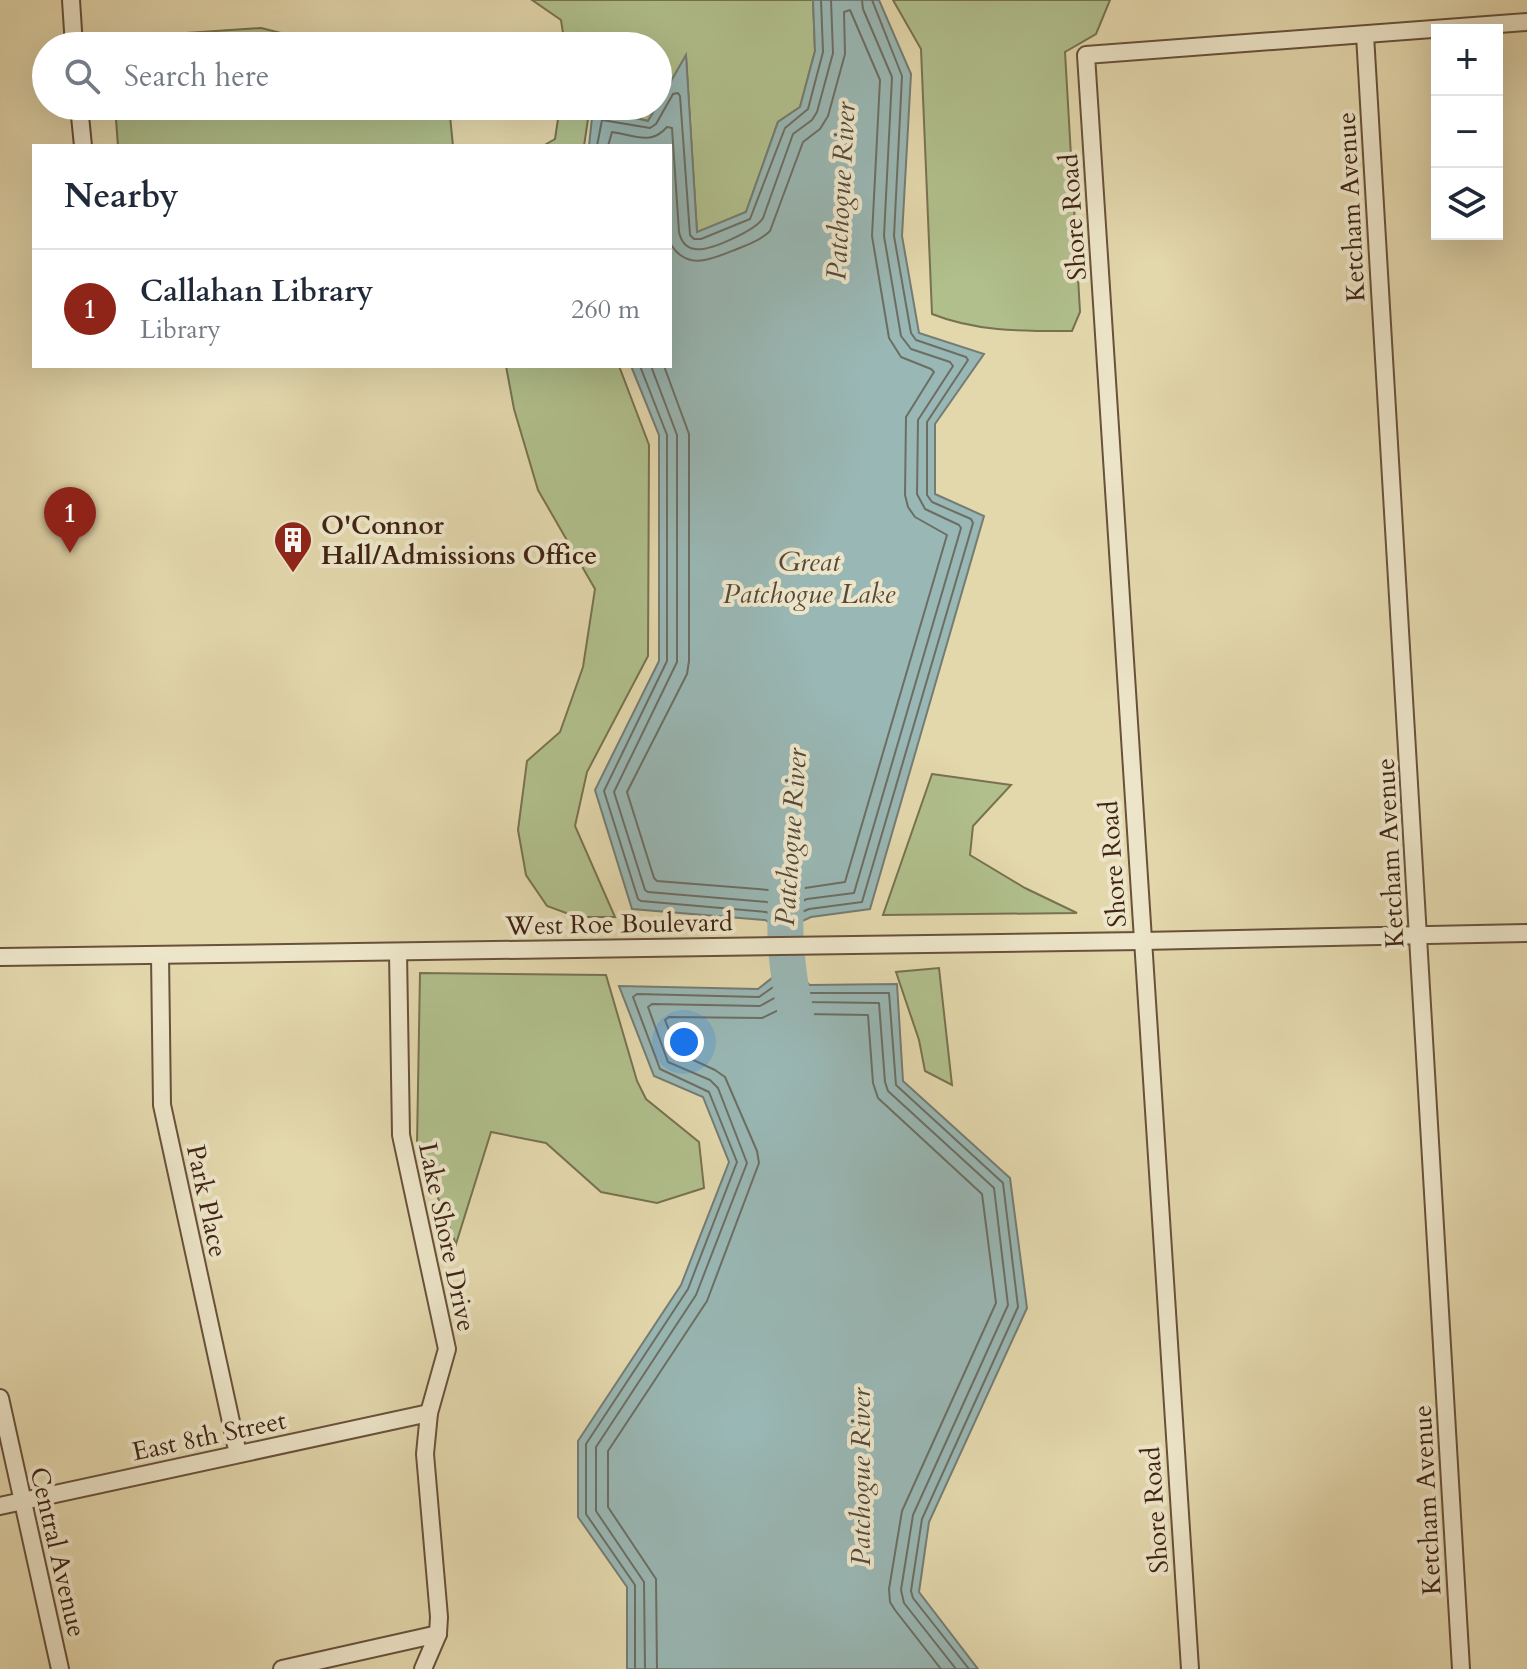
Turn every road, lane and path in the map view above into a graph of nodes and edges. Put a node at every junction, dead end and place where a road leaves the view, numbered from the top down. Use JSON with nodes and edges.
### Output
{"nodes":[{"id":1,"x":71,"y":0,"type":"edge"},
{"id":2,"x":1527,"y":22,"type":"edge"},
{"id":3,"x":73,"y":32,"type":"edge"},
{"id":4,"x":1365,"y":35,"type":"junction"},
{"id":5,"x":80,"y":120,"type":"edge"},
{"id":6,"x":83,"y":144,"type":"edge"},
{"id":7,"x":1527,"y":933,"type":"edge"},
{"id":8,"x":1419,"y":936,"type":"junction"},
{"id":9,"x":1142,"y":941,"type":"junction"},
{"id":10,"x":398,"y":952,"type":"junction"},
{"id":11,"x":160,"y":955,"type":"junction"},
{"id":12,"x":0,"y":957,"type":"edge"},
{"id":13,"x":0,"y":1398,"type":"edge"},
{"id":14,"x":429,"y":1413,"type":"junction"},
{"id":15,"x":238,"y":1454,"type":"junction"},
{"id":16,"x":22,"y":1501,"type":"junction"},
{"id":17,"x":0,"y":1506,"type":"edge"},
{"id":18,"x":438,"y":1634,"type":"junction"},
{"id":19,"x":60,"y":1669,"type":"edge"},
{"id":20,"x":282,"y":1669,"type":"edge"},
{"id":21,"x":423,"y":1669,"type":"edge"},
{"id":22,"x":1190,"y":1669,"type":"edge"},
{"id":23,"x":1461,"y":1669,"type":"edge"}],
"edges":[{"from":1,"to":3,"type":"street"},
{"from":2,"to":4,"type":"street"},
{"from":4,"to":8,"type":"street","name":"Ketcham Avenue"},
{"from":4,"to":9,"type":"street","name":"Shore Road"},
{"from":5,"to":6,"type":"street"},
{"from":7,"to":8,"type":"street","name":"West Roe Boulevard"},
{"from":8,"to":9,"type":"street","name":"West Roe Boulevard"},
{"from":8,"to":23,"type":"street","name":"Ketcham Avenue"},
{"from":9,"to":10,"type":"street","name":"West Roe Boulevard"},
{"from":9,"to":22,"type":"street","name":"Shore Road"},
{"from":10,"to":11,"type":"street","name":"West Roe Boulevard"},
{"from":10,"to":14,"type":"street","name":"Lake Shore Drive"},
{"from":11,"to":12,"type":"street","name":"West Roe Boulevard"},
{"from":11,"to":15,"type":"street","name":"Park Place"},
{"from":13,"to":16,"type":"street","name":"Central Avenue"},
{"from":14,"to":15,"type":"street","name":"East 8th Street"},
{"from":14,"to":18,"type":"street","name":"Lake Shore Drive"},
{"from":15,"to":16,"type":"street","name":"East 8th Street"},
{"from":16,"to":17,"type":"street","name":"East 8th Street"},
{"from":16,"to":19,"type":"street","name":"Central Avenue"},
{"from":18,"to":20,"type":"street"},
{"from":18,"to":21,"type":"street","name":"Lake Shore Drive"}]}
